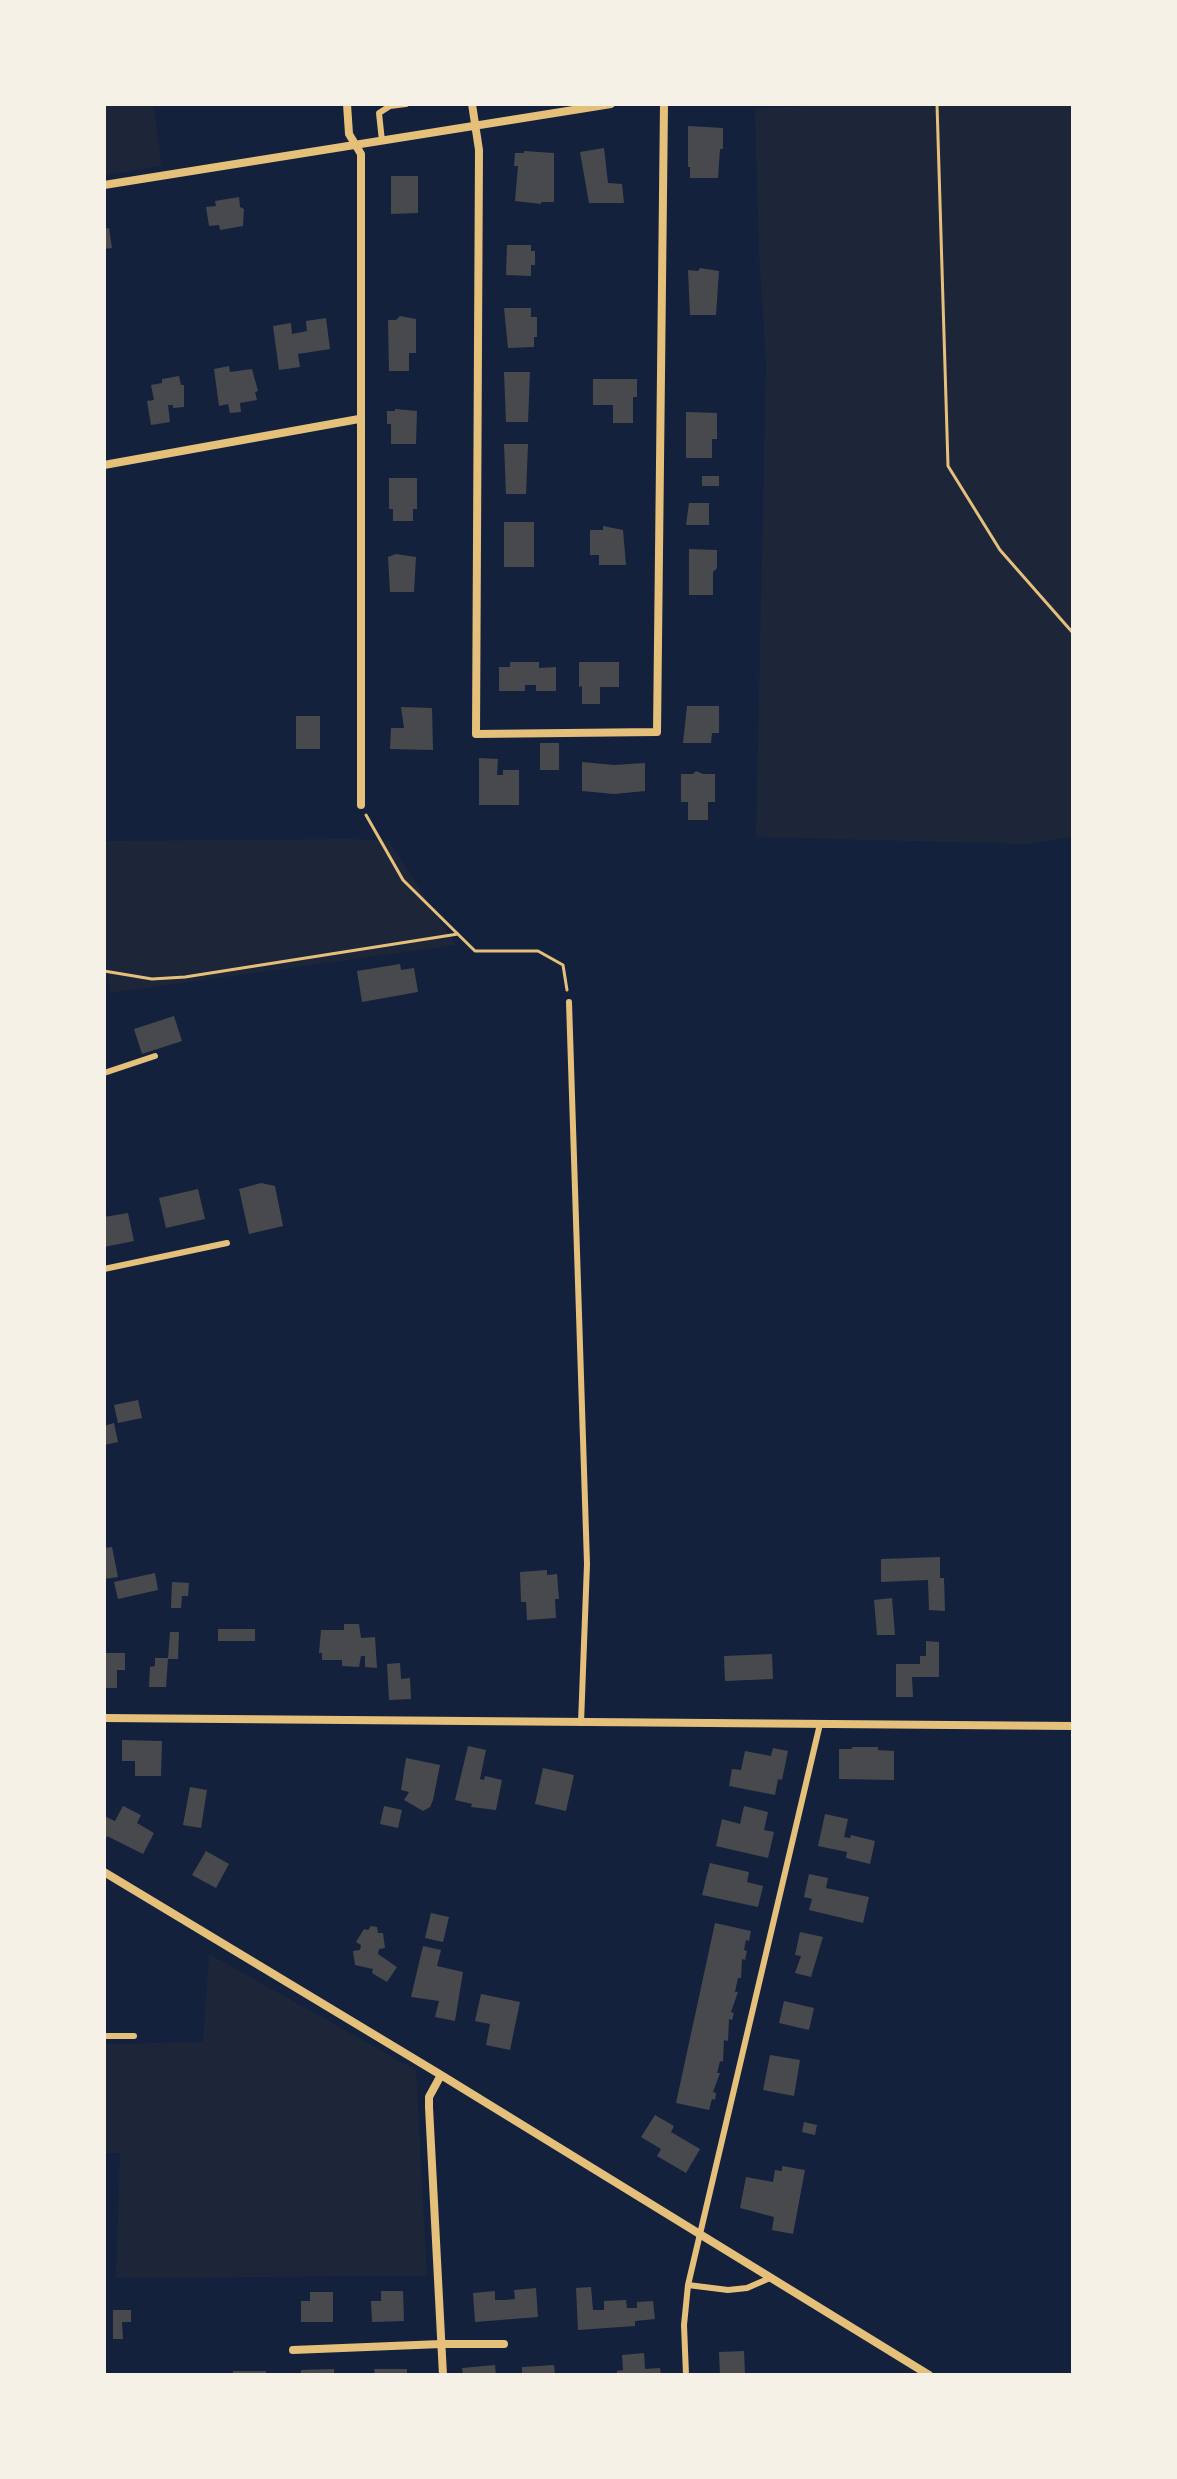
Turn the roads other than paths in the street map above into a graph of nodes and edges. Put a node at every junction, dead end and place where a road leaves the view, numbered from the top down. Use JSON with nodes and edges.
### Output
{"nodes":[{"id":1,"x":347,"y":104,"type":"edge"},
{"id":2,"x":406,"y":104,"type":"edge"},
{"id":3,"x":472,"y":104,"type":"edge"},
{"id":4,"x":611,"y":104,"type":"edge"},
{"id":5,"x":664,"y":104,"type":"edge"},
{"id":6,"x":474,"y":126,"type":"junction"},
{"id":7,"x":382,"y":141,"type":"junction"},
{"id":8,"x":353,"y":145,"type":"junction"},
{"id":9,"x":104,"y":185,"type":"edge"},
{"id":10,"x":359,"y":419,"type":"junction"},
{"id":11,"x":104,"y":465,"type":"edge"},
{"id":12,"x":361,"y":805,"type":"road end"},
{"id":13,"x":569,"y":1002,"type":"road end"},
{"id":14,"x":155,"y":1056,"type":"dead end"},
{"id":15,"x":104,"y":1073,"type":"edge"},
{"id":16,"x":227,"y":1243,"type":"dead end"},
{"id":17,"x":104,"y":1269,"type":"edge"},
{"id":18,"x":104,"y":1718,"type":"edge"},
{"id":19,"x":581,"y":1723,"type":"junction"},
{"id":20,"x":820,"y":1724,"type":"junction"},
{"id":21,"x":1073,"y":1726,"type":"edge"},
{"id":22,"x":104,"y":1872,"type":"edge"},
{"id":23,"x":104,"y":2036,"type":"edge"},
{"id":24,"x":134,"y":2036,"type":"dead end"},
{"id":25,"x":441,"y":2075,"type":"junction"},
{"id":26,"x":701,"y":2234,"type":"junction"},
{"id":27,"x":771,"y":2277,"type":"junction"},
{"id":28,"x":688,"y":2285,"type":"junction"},
{"id":29,"x":441,"y":2344,"type":"junction"},
{"id":30,"x":504,"y":2344,"type":"dead end"},
{"id":31,"x":293,"y":2350,"type":"dead end"},
{"id":32,"x":443,"y":2375,"type":"edge"},
{"id":33,"x":686,"y":2375,"type":"edge"},
{"id":34,"x":929,"y":2375,"type":"edge"}],
"edges":[{"from":1,"to":8,"type":"street"},
{"from":2,"to":7,"type":"lane"},
{"from":3,"to":6,"type":"street"},
{"from":4,"to":6,"type":"street"},
{"from":5,"to":6,"type":"street"},
{"from":6,"to":7,"type":"street"},
{"from":7,"to":8,"type":"street"},
{"from":8,"to":9,"type":"street"},
{"from":8,"to":10,"type":"street"},
{"from":10,"to":11,"type":"street"},
{"from":10,"to":12,"type":"street"},
{"from":13,"to":19,"type":"lane"},
{"from":14,"to":15,"type":"lane"},
{"from":16,"to":17,"type":"lane"},
{"from":18,"to":19,"type":"street"},
{"from":19,"to":20,"type":"street"},
{"from":20,"to":21,"type":"street"},
{"from":20,"to":26,"type":"lane"},
{"from":22,"to":25,"type":"street"},
{"from":23,"to":24,"type":"lane"},
{"from":25,"to":26,"type":"street"},
{"from":25,"to":29,"type":"street"},
{"from":26,"to":27,"type":"street"},
{"from":26,"to":28,"type":"lane"},
{"from":27,"to":28,"type":"lane"},
{"from":27,"to":34,"type":"street"},
{"from":28,"to":33,"type":"lane"},
{"from":29,"to":30,"type":"street"},
{"from":29,"to":31,"type":"street"},
{"from":29,"to":32,"type":"street"}]}
